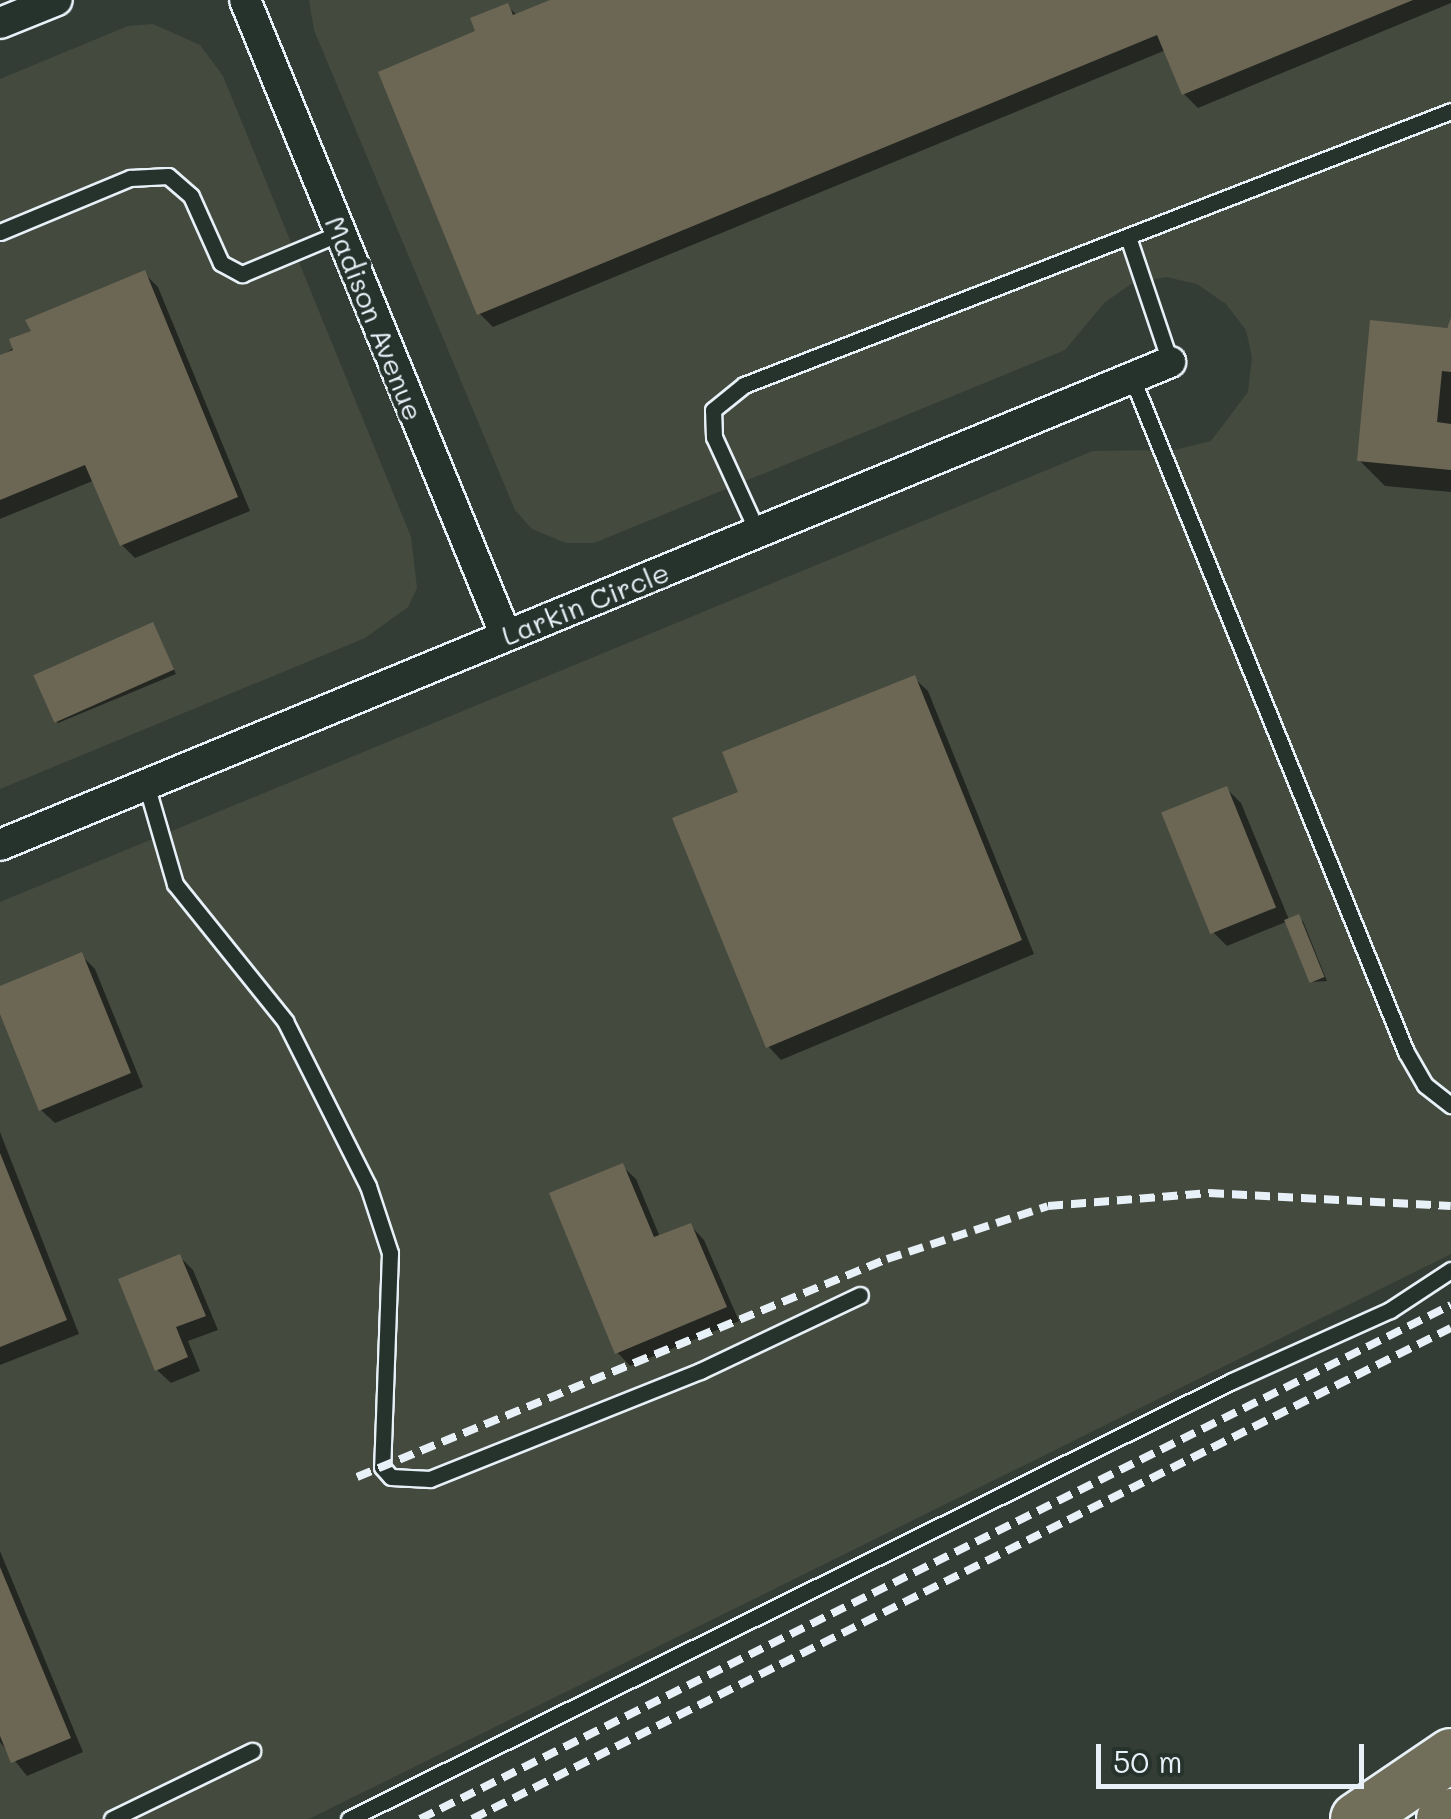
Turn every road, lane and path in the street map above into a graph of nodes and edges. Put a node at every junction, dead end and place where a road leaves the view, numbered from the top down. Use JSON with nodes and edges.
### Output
{"nodes":[{"id":1,"x":57,"y":0,"type":"edge"},
{"id":2,"x":245,"y":0,"type":"edge"},
{"id":3,"x":0,"y":23,"type":"edge"},
{"id":4,"x":1451,"y":112,"type":"edge"},
{"id":5,"x":0,"y":232,"type":"edge"},
{"id":6,"x":340,"y":233,"type":"junction"},
{"id":7,"x":1128,"y":237,"type":"junction"},
{"id":8,"x":1170,"y":362,"type":"joint"},
{"id":9,"x":1132,"y":378,"type":"junction"},
{"id":10,"x":758,"y":532,"type":"junction"},
{"id":11,"x":506,"y":636,"type":"junction"},
{"id":12,"x":146,"y":784,"type":"junction"},
{"id":13,"x":0,"y":845,"type":"edge"},
{"id":14,"x":1451,"y":1105,"type":"edge"},
{"id":15,"x":1451,"y":1270,"type":"edge"},
{"id":16,"x":860,"y":1295,"type":"dead end"},
{"id":17,"x":252,"y":1751,"type":"dead end"},
{"id":18,"x":1451,"y":1755,"type":"edge"},
{"id":19,"x":1451,"y":1815,"type":"edge"},
{"id":20,"x":112,"y":1819,"type":"edge"},
{"id":21,"x":349,"y":1819,"type":"edge"},
{"id":22,"x":1357,"y":1819,"type":"edge"},
{"id":23,"x":1442,"y":1819,"type":"edge"}],
"edges":[{"from":1,"to":3,"type":"street"},
{"from":2,"to":6,"type":"street","name":"Madison Avenue"},
{"from":4,"to":7,"type":"lane"},
{"from":5,"to":6,"type":"lane"},
{"from":6,"to":11,"type":"street","name":"Madison Avenue"},
{"from":7,"to":8,"type":"lane"},
{"from":7,"to":10,"type":"lane"},
{"from":8,"to":9,"type":"street","name":"Larkin Circle"},
{"from":9,"to":10,"type":"street","name":"Larkin Circle"},
{"from":9,"to":14,"type":"lane"},
{"from":10,"to":11,"type":"street","name":"Larkin Circle"},
{"from":11,"to":12,"type":"street","name":"Larkin Circle"},
{"from":12,"to":13,"type":"street","name":"Larkin Circle"},
{"from":12,"to":16,"type":"lane"},
{"from":15,"to":21,"type":"lane"},
{"from":17,"to":20,"type":"lane"},
{"from":18,"to":22,"type":"highway"},
{"from":19,"to":23,"type":"highway"}]}
